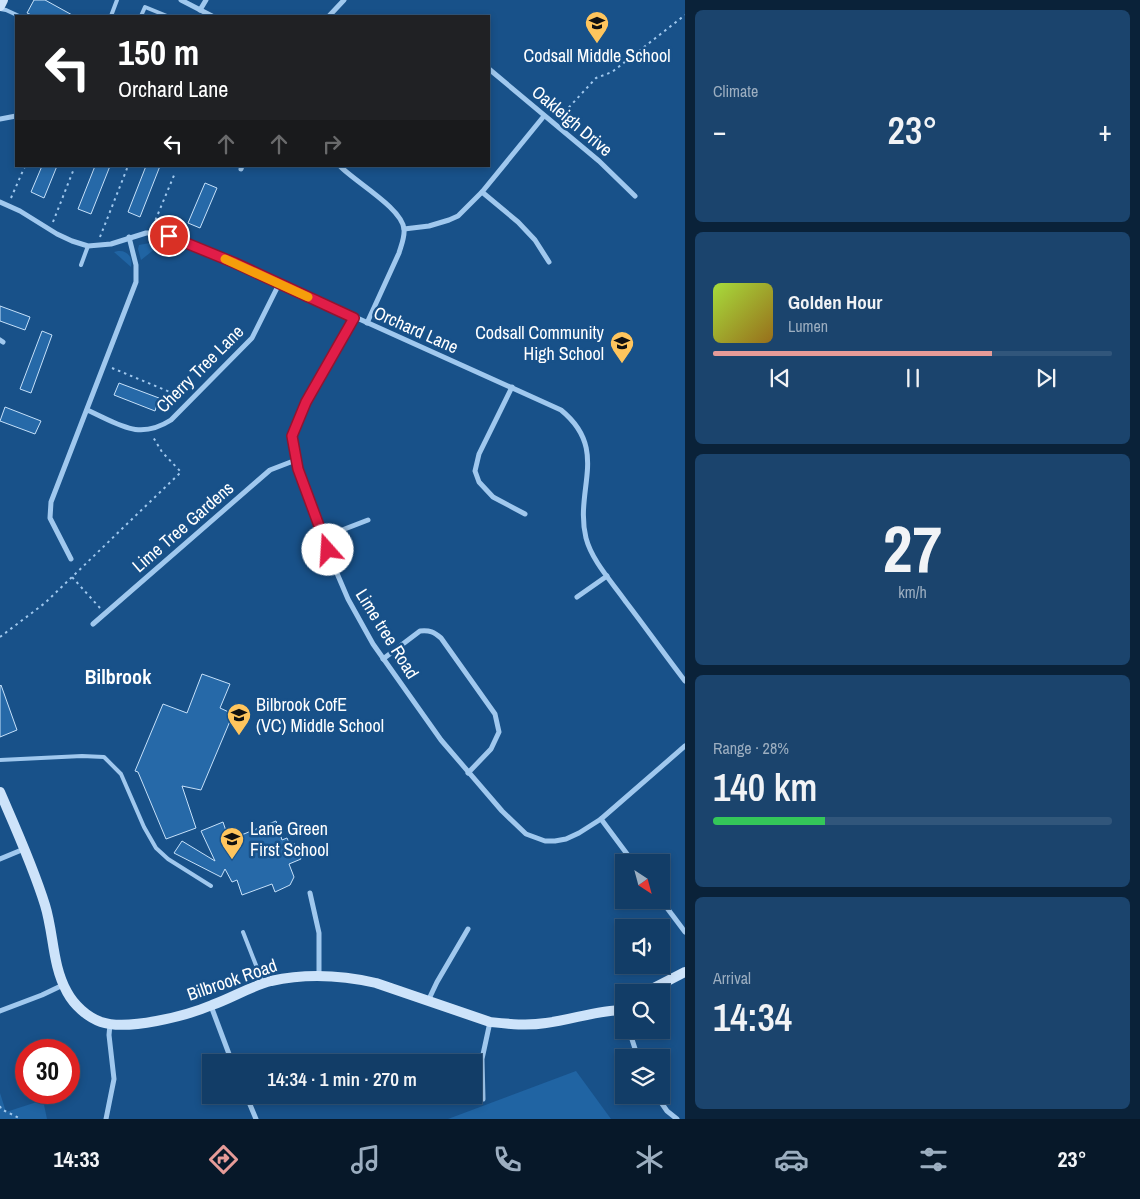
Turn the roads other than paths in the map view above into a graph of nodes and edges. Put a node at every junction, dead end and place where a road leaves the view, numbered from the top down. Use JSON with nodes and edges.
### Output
{"nodes":[{"id":1,"x":3,"y":0,"type":"edge"},
{"id":2,"x":117,"y":0,"type":"edge"},
{"id":3,"x":181,"y":0,"type":"edge"},
{"id":4,"x":206,"y":0,"type":"edge"},
{"id":5,"x":344,"y":0,"type":"edge"},
{"id":6,"x":0,"y":8,"type":"edge"},
{"id":7,"x":200,"y":10,"type":"junction"},
{"id":8,"x":17,"y":15,"type":"edge"},
{"id":9,"x":110,"y":15,"type":"edge"},
{"id":10,"x":141,"y":15,"type":"edge"},
{"id":11,"x":165,"y":15,"type":"edge"},
{"id":12,"x":210,"y":15,"type":"edge"},
{"id":13,"x":330,"y":15,"type":"edge"},
{"id":14,"x":490,"y":70,"type":"edge"},
{"id":15,"x":15,"y":116,"type":"edge"},
{"id":16,"x":544,"y":116,"type":"junction"},
{"id":17,"x":0,"y":118,"type":"edge"},
{"id":18,"x":342,"y":167,"type":"edge"},
{"id":19,"x":482,"y":192,"type":"junction"},
{"id":20,"x":635,"y":196,"type":"dead end"},
{"id":21,"x":0,"y":202,"type":"edge"},
{"id":22,"x":404,"y":229,"type":"junction"},
{"id":23,"x":129,"y":237,"type":"junction"},
{"id":24,"x":88,"y":246,"type":"junction"},
{"id":25,"x":549,"y":262,"type":"dead end"},
{"id":26,"x":81,"y":265,"type":"dead end"},
{"id":27,"x":279,"y":284,"type":"junction"},
{"id":28,"x":354,"y":318,"type":"junction"},
{"id":29,"x":367,"y":323,"type":"junction"},
{"id":30,"x":512,"y":387,"type":"junction"},
{"id":31,"x":87,"y":410,"type":"junction"},
{"id":32,"x":296,"y":460,"type":"junction"},
{"id":33,"x":525,"y":514,"type":"dead end"},
{"id":34,"x":368,"y":520,"type":"dead end"},
{"id":35,"x":324,"y":537,"type":"junction"},
{"id":36,"x":71,"y":559,"type":"dead end"},
{"id":37,"x":607,"y":576,"type":"junction"},
{"id":38,"x":577,"y":597,"type":"dead end"},
{"id":39,"x":93,"y":624,"type":"dead end"},
{"id":40,"x":383,"y":659,"type":"junction"},
{"id":41,"x":685,"y":681,"type":"edge"},
{"id":42,"x":685,"y":746,"type":"edge"},
{"id":43,"x":0,"y":760,"type":"edge"},
{"id":44,"x":468,"y":774,"type":"junction"},
{"id":45,"x":0,"y":792,"type":"edge"},
{"id":46,"x":601,"y":819,"type":"junction"},
{"id":47,"x":24,"y":849,"type":"junction"},
{"id":48,"x":627,"y":854,"type":"edge"},
{"id":49,"x":0,"y":859,"type":"edge"},
{"id":50,"x":211,"y":886,"type":"dead end"},
{"id":51,"x":310,"y":893,"type":"dead end"},
{"id":52,"x":668,"y":909,"type":"edge"},
{"id":53,"x":468,"y":929,"type":"dead end"},
{"id":54,"x":243,"y":932,"type":"dead end"},
{"id":55,"x":685,"y":932,"type":"edge"},
{"id":56,"x":685,"y":972,"type":"edge"},
{"id":57,"x":319,"y":975,"type":"junction"},
{"id":58,"x":263,"y":983,"type":"junction"},
{"id":59,"x":662,"y":984,"type":"edge"},
{"id":60,"x":63,"y":985,"type":"junction"},
{"id":61,"x":428,"y":1001,"type":"junction"},
{"id":62,"x":211,"y":1006,"type":"junction"},
{"id":63,"x":615,"y":1010,"type":"edge"},
{"id":64,"x":0,"y":1011,"type":"edge"},
{"id":65,"x":490,"y":1022,"type":"junction"},
{"id":66,"x":110,"y":1024,"type":"junction"},
{"id":67,"x":229,"y":1054,"type":"edge"},
{"id":68,"x":483,"y":1098,"type":"dead end"},
{"id":69,"x":250,"y":1104,"type":"edge"},
{"id":70,"x":662,"y":1104,"type":"edge"},
{"id":71,"x":106,"y":1119,"type":"edge"},
{"id":72,"x":256,"y":1119,"type":"edge"},
{"id":73,"x":677,"y":1119,"type":"edge"}],
"edges":[{"from":1,"to":6,"type":"street"},
{"from":2,"to":9,"type":"lane"},
{"from":3,"to":7,"type":"street"},
{"from":4,"to":7,"type":"street"},
{"from":5,"to":13,"type":"street"},
{"from":6,"to":8,"type":"lane"},
{"from":7,"to":12,"type":"street"},
{"from":10,"to":11,"type":"lane"},
{"from":14,"to":16,"type":"street","name":"Oakleigh Drive"},
{"from":15,"to":17,"type":"street"},
{"from":16,"to":19,"type":"street"},
{"from":16,"to":20,"type":"street","name":"Oakleigh Drive"},
{"from":18,"to":22,"type":"street"},
{"from":19,"to":22,"type":"street"},
{"from":19,"to":25,"type":"street"},
{"from":21,"to":24,"type":"street","name":"Orchard Lane"},
{"from":22,"to":29,"type":"street"},
{"from":23,"to":24,"type":"street","name":"Orchard Lane"},
{"from":23,"to":27,"type":"street","name":"Orchard Lane"},
{"from":23,"to":31,"type":"street"},
{"from":24,"to":26,"type":"lane"},
{"from":27,"to":28,"type":"street","name":"Orchard Lane"},
{"from":27,"to":31,"type":"street","name":"Cherry Tree Lane"},
{"from":28,"to":29,"type":"street","name":"Orchard Lane"},
{"from":28,"to":32,"type":"street","name":"Lime tree Road"},
{"from":29,"to":30,"type":"street","name":"Orchard Lane"},
{"from":30,"to":33,"type":"street"},
{"from":30,"to":37,"type":"street","name":"Orchard Lane"},
{"from":31,"to":36,"type":"street"},
{"from":32,"to":35,"type":"street","name":"Lime tree Road"},
{"from":32,"to":39,"type":"street","name":"Lime Tree Gardens"},
{"from":34,"to":35,"type":"street"},
{"from":35,"to":40,"type":"street","name":"Lime tree Road"},
{"from":37,"to":38,"type":"street"},
{"from":37,"to":41,"type":"street","name":"Orchard Lane"},
{"from":40,"to":44,"type":"street","name":"Lime tree Road"},
{"from":40,"to":44,"type":"street"},
{"from":42,"to":46,"type":"street"},
{"from":43,"to":50,"type":"lane"},
{"from":44,"to":46,"type":"street","name":"Lime tree Road"},
{"from":45,"to":47,"type":"street","name":"Bilbrook Road"},
{"from":46,"to":48,"type":"street"},
{"from":47,"to":49,"type":"street"},
{"from":47,"to":60,"type":"street","name":"Bilbrook Road"},
{"from":51,"to":57,"type":"street"},
{"from":52,"to":55,"type":"street"},
{"from":53,"to":61,"type":"street"},
{"from":54,"to":58,"type":"lane"},
{"from":56,"to":59,"type":"street"},
{"from":57,"to":58,"type":"street","name":"Bilbrook Road"},
{"from":57,"to":61,"type":"street","name":"Bilbrook Road"},
{"from":58,"to":62,"type":"street","name":"Bilbrook Road"},
{"from":60,"to":64,"type":"street"},
{"from":60,"to":66,"type":"street","name":"Bilbrook Road"},
{"from":61,"to":65,"type":"street","name":"Bilbrook Road"},
{"from":62,"to":66,"type":"street","name":"Bilbrook Road"},
{"from":62,"to":67,"type":"street"},
{"from":63,"to":65,"type":"street","name":"Bilbrook Road"},
{"from":65,"to":68,"type":"street"},
{"from":66,"to":71,"type":"street"},
{"from":69,"to":72,"type":"street"},
{"from":70,"to":73,"type":"street"}]}
